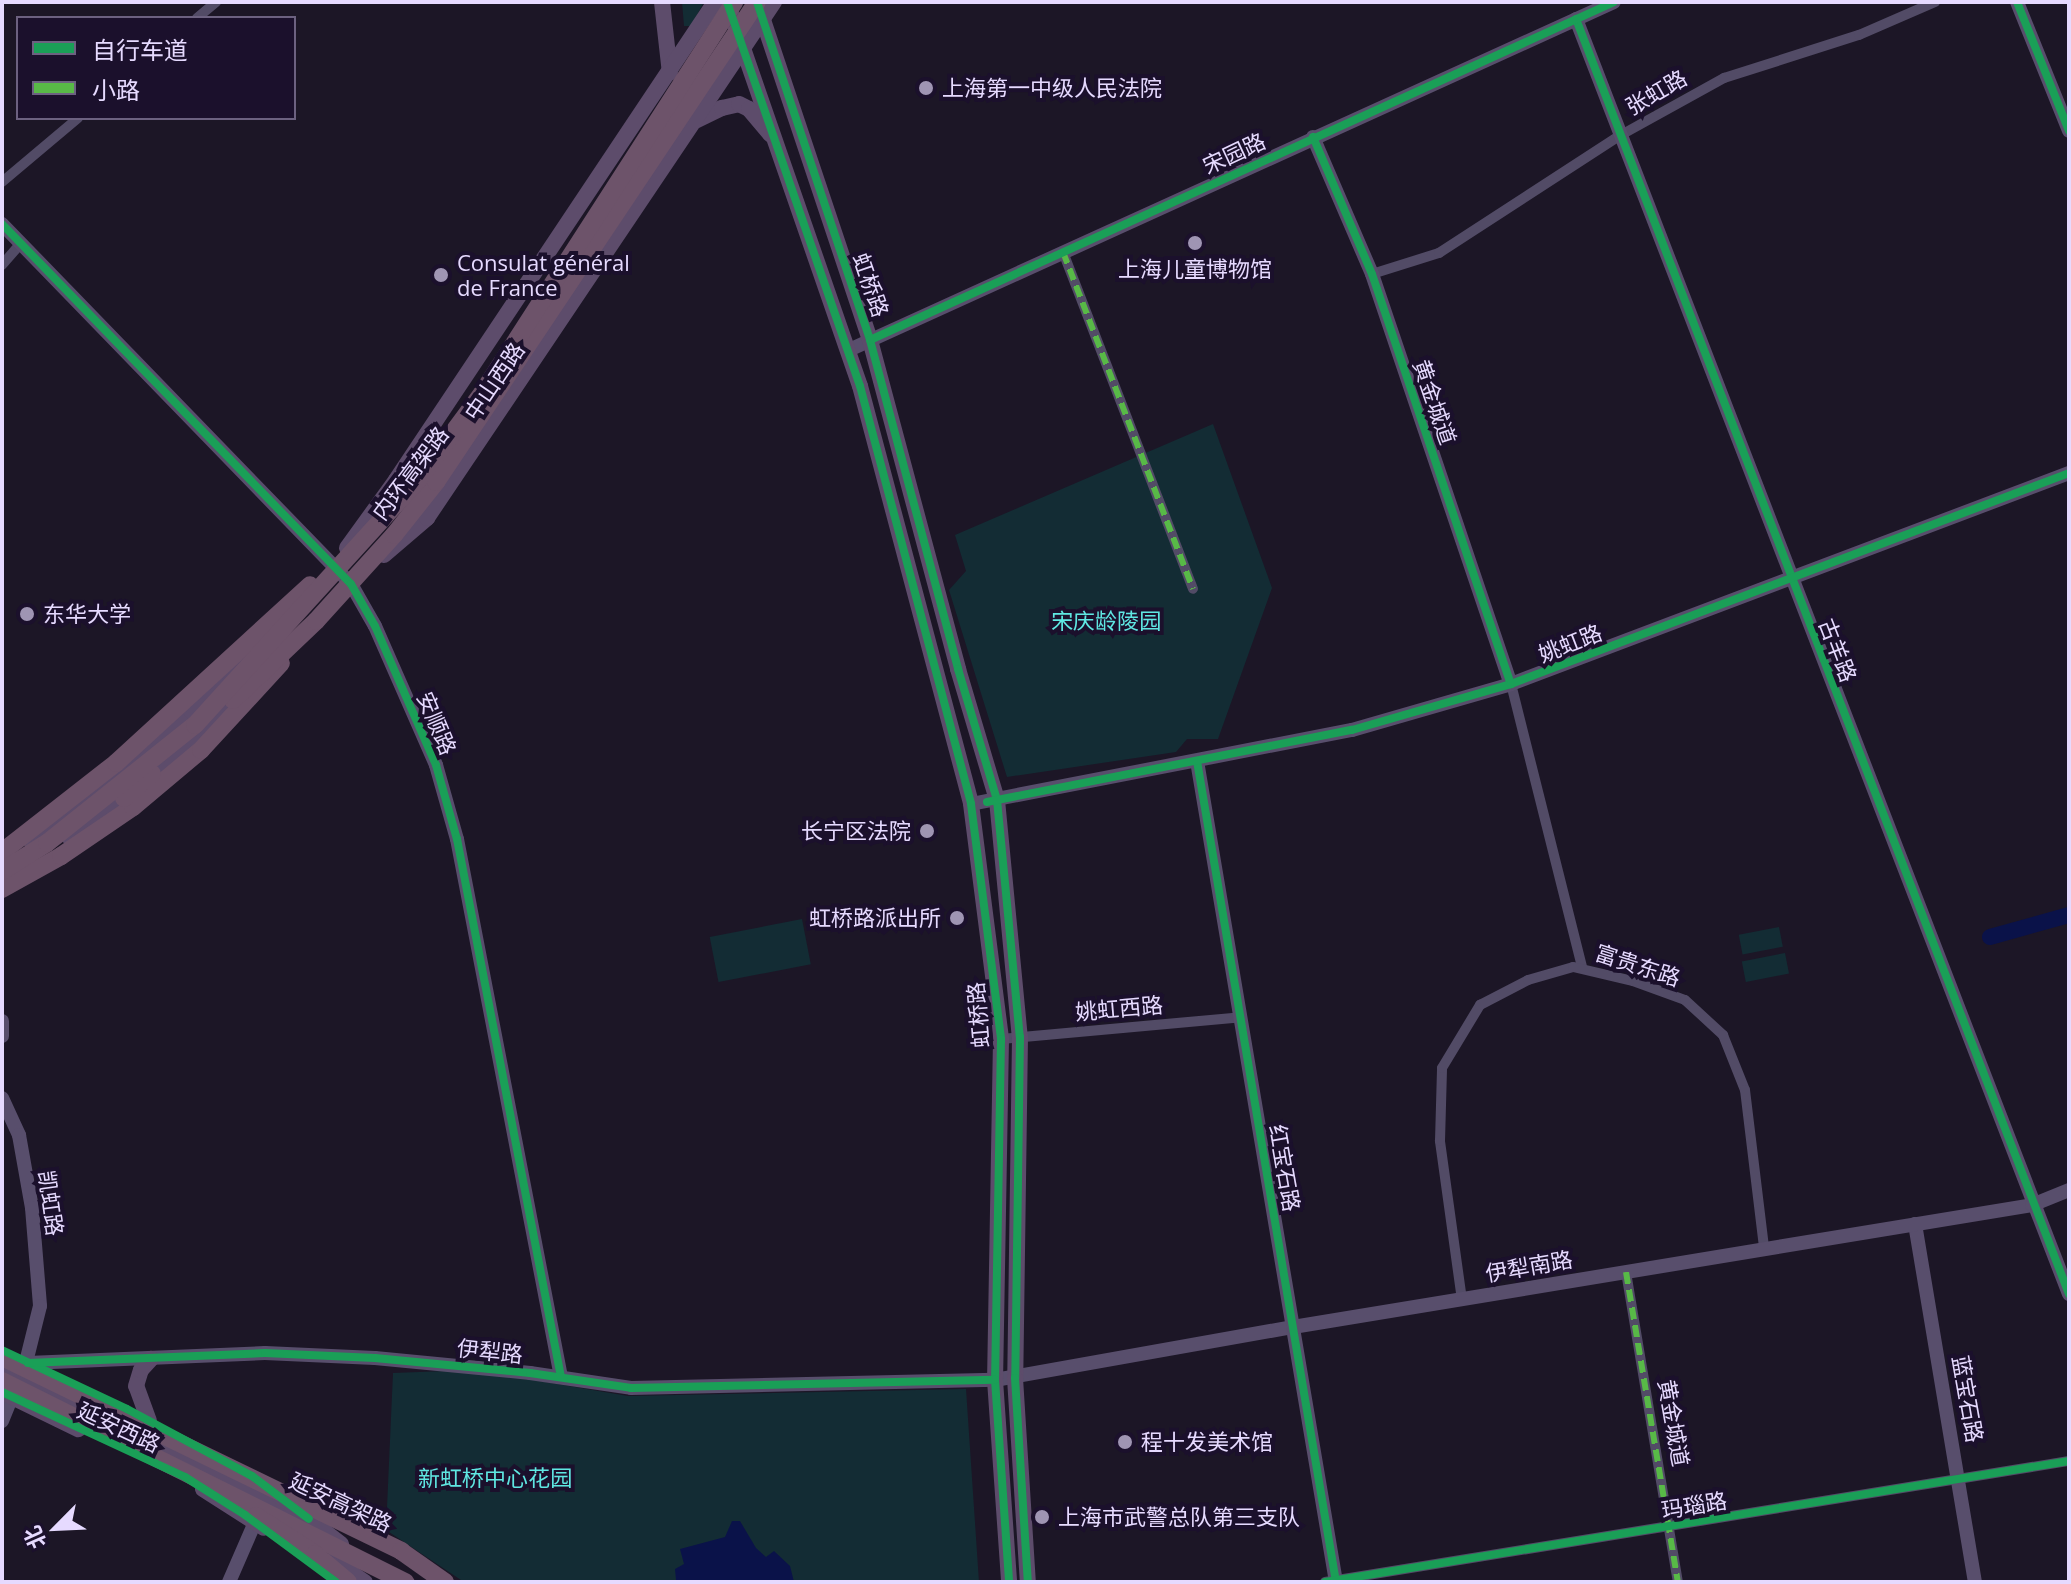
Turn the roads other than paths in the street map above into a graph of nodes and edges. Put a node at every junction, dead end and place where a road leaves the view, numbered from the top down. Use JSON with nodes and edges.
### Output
{"nodes":[{"id":1,"x":216,"y":2,"type":"edge"},
{"id":2,"x":662,"y":2,"type":"edge"},
{"id":3,"x":715,"y":2,"type":"edge"},
{"id":4,"x":727,"y":2,"type":"edge"},
{"id":5,"x":734,"y":2,"type":"edge"},
{"id":6,"x":774,"y":2,"type":"edge"},
{"id":7,"x":1935,"y":2,"type":"edge"},
{"id":8,"x":2017,"y":2,"type":"edge"},
{"id":9,"x":1611,"y":3,"type":"edge"},
{"id":10,"x":759,"y":8,"type":"edge"},
{"id":11,"x":199,"y":16,"type":"edge"},
{"id":12,"x":1576,"y":19,"type":"junction"},
{"id":13,"x":745,"y":49,"type":"junction"},
{"id":14,"x":670,"y":73,"type":"junction"},
{"id":15,"x":76,"y":120,"type":"edge"},
{"id":16,"x":696,"y":121,"type":"junction"},
{"id":17,"x":2069,"y":131,"type":"edge"},
{"id":18,"x":1621,"y":135,"type":"junction"},
{"id":19,"x":1313,"y":137,"type":"junction"},
{"id":20,"x":776,"y":141,"type":"junction"},
{"id":21,"x":2,"y":182,"type":"edge"},
{"id":22,"x":2,"y":224,"type":"edge"},
{"id":23,"x":21,"y":243,"type":"junction"},
{"id":24,"x":1063,"y":252,"type":"junction"},
{"id":25,"x":2,"y":265,"type":"edge"},
{"id":26,"x":1372,"y":274,"type":"junction"},
{"id":27,"x":870,"y":340,"type":"junction"},
{"id":28,"x":849,"y":350,"type":"junction"},
{"id":29,"x":2069,"y":473,"type":"edge"},
{"id":30,"x":418,"y":480,"type":"junction"},
{"id":31,"x":333,"y":566,"type":"junction"},
{"id":32,"x":1791,"y":578,"type":"junction"},
{"id":33,"x":351,"y":584,"type":"junction"},
{"id":34,"x":1193,"y":589,"type":"dead end"},
{"id":35,"x":316,"y":621,"type":"junction"},
{"id":36,"x":1511,"y":684,"type":"junction"},
{"id":37,"x":1197,"y":761,"type":"junction"},
{"id":38,"x":997,"y":800,"type":"junction"},
{"id":39,"x":971,"y":804,"type":"junction"},
{"id":40,"x":2,"y":855,"type":"edge"},
{"id":41,"x":2,"y":871,"type":"edge"},
{"id":42,"x":2,"y":885,"type":"edge"},
{"id":43,"x":1582,"y":967,"type":"junction"},
{"id":44,"x":1241,"y":1017,"type":"junction"},
{"id":45,"x":2,"y":1021,"type":"edge"},
{"id":46,"x":2,"y":1036,"type":"edge"},
{"id":47,"x":1020,"y":1037,"type":"junction"},
{"id":48,"x":1001,"y":1039,"type":"junction"},
{"id":49,"x":2,"y":1098,"type":"edge"},
{"id":50,"x":2069,"y":1190,"type":"edge"},
{"id":51,"x":2032,"y":1205,"type":"junction"},
{"id":52,"x":1915,"y":1224,"type":"junction"},
{"id":53,"x":1764,"y":1248,"type":"junction"},
{"id":54,"x":1626,"y":1272,"type":"junction"},
{"id":55,"x":2069,"y":1294,"type":"edge"},
{"id":56,"x":1462,"y":1300,"type":"junction"},
{"id":57,"x":1293,"y":1327,"type":"junction"},
{"id":58,"x":2,"y":1350,"type":"edge"},
{"id":59,"x":2,"y":1357,"type":"edge"},
{"id":60,"x":151,"y":1359,"type":"junction"},
{"id":61,"x":2,"y":1370,"type":"edge"},
{"id":62,"x":561,"y":1377,"type":"junction"},
{"id":63,"x":1015,"y":1378,"type":"junction"},
{"id":64,"x":995,"y":1380,"type":"junction"},
{"id":65,"x":12,"y":1382,"type":"edge"},
{"id":66,"x":2,"y":1421,"type":"edge"},
{"id":67,"x":149,"y":1421,"type":"junction"},
{"id":68,"x":2069,"y":1461,"type":"edge"},
{"id":69,"x":191,"y":1472,"type":"junction"},
{"id":70,"x":1959,"y":1481,"type":"junction"},
{"id":71,"x":262,"y":1506,"type":"junction"},
{"id":72,"x":1670,"y":1528,"type":"junction"},
{"id":73,"x":229,"y":1582,"type":"edge"},
{"id":74,"x":336,"y":1582,"type":"edge"},
{"id":75,"x":348,"y":1582,"type":"edge"},
{"id":76,"x":365,"y":1582,"type":"edge"},
{"id":77,"x":389,"y":1582,"type":"edge"},
{"id":78,"x":406,"y":1582,"type":"edge"},
{"id":79,"x":445,"y":1582,"type":"edge"},
{"id":80,"x":1009,"y":1582,"type":"edge"},
{"id":81,"x":1028,"y":1582,"type":"edge"},
{"id":82,"x":1325,"y":1582,"type":"edge"},
{"id":83,"x":1336,"y":1582,"type":"edge"},
{"id":84,"x":1678,"y":1582,"type":"edge"},
{"id":85,"x":1975,"y":1582,"type":"edge"}],
"edges":[{"from":1,"to":11,"type":"street"},
{"from":2,"to":14,"type":"main road"},
{"from":3,"to":14,"type":"main road","name":"中山西路"},
{"from":4,"to":13,"type":"main road","name":"虹桥路"},
{"from":5,"to":30,"type":"highway","name":"内环高架路","bridge":true},
{"from":6,"to":10,"type":"main road","name":"中山西路"},
{"from":7,"to":18,"type":"street","name":"张虹路"},
{"from":8,"to":17,"type":"street"},
{"from":9,"to":12,"type":"street","name":"宋园路"},
{"from":10,"to":13,"type":"main road","name":"中山西路"},
{"from":10,"to":27,"type":"main road","name":"虹桥路"},
{"from":10,"to":35,"type":"highway","name":"内环高架路","bridge":true},
{"from":12,"to":18,"type":"street","name":"古羊路"},
{"from":12,"to":19,"type":"street","name":"宋园路"},
{"from":13,"to":16,"type":"main road","name":"中山西路"},
{"from":13,"to":20,"type":"main road","name":"虹桥路"},
{"from":14,"to":31,"type":"main road","name":"中山西路"},
{"from":15,"to":21,"type":"street"},
{"from":16,"to":20,"type":"main road"},
{"from":16,"to":33,"type":"main road","name":"中山西路"},
{"from":18,"to":26,"type":"street","name":"张虹路"},
{"from":18,"to":32,"type":"street","name":"古羊路"},
{"from":19,"to":24,"type":"street","name":"宋园路"},
{"from":19,"to":26,"type":"street","name":"黄金城道"},
{"from":20,"to":28,"type":"main road","name":"虹桥路"},
{"from":22,"to":23,"type":"street","name":"安顺路"},
{"from":23,"to":25,"type":"street"},
{"from":23,"to":31,"type":"street","name":"安顺路"},
{"from":24,"to":27,"type":"street","name":"宋园路"},
{"from":24,"to":34,"type":"street"},
{"from":26,"to":36,"type":"street","name":"黄金城道"},
{"from":27,"to":28,"type":"street","name":"宋园路"},
{"from":27,"to":38,"type":"main road","name":"虹桥路"},
{"from":28,"to":39,"type":"main road","name":"虹桥路"},
{"from":29,"to":32,"type":"street","name":"姚虹路"},
{"from":30,"to":40,"type":"highway","bridge":true},
{"from":30,"to":41,"type":"highway","name":"内环高架路","bridge":true},
{"from":31,"to":33,"type":"street","name":"安顺路"},
{"from":31,"to":40,"type":"main road","name":"中山西路"},
{"from":32,"to":36,"type":"street","name":"姚虹路"},
{"from":32,"to":51,"type":"street","name":"古羊路"},
{"from":33,"to":42,"type":"main road","name":"中山西路"},
{"from":33,"to":62,"type":"street","name":"安顺路"},
{"from":35,"to":42,"type":"highway","name":"内环高架路","bridge":true},
{"from":35,"to":42,"type":"highway","bridge":true},
{"from":36,"to":37,"type":"street","name":"姚虹路"},
{"from":36,"to":43,"type":"street","name":"黄金城道"},
{"from":37,"to":38,"type":"street","name":"姚虹路"},
{"from":37,"to":44,"type":"street","name":"红宝石路"},
{"from":38,"to":39,"type":"street","name":"姚虹路"},
{"from":38,"to":47,"type":"main road","name":"虹桥路"},
{"from":39,"to":48,"type":"main road","name":"虹桥路"},
{"from":43,"to":53,"type":"street","name":"富贵东路"},
{"from":43,"to":56,"type":"street","name":"富贵东路"},
{"from":44,"to":47,"type":"street","name":"姚虹西路"},
{"from":44,"to":57,"type":"street","name":"红宝石路"},
{"from":45,"to":46,"type":"street"},
{"from":47,"to":48,"type":"street","name":"姚虹西路"},
{"from":47,"to":63,"type":"main road","name":"虹桥路"},
{"from":48,"to":64,"type":"main road","name":"虹桥路"},
{"from":49,"to":65,"type":"street","name":"凯虹路"},
{"from":50,"to":51,"type":"street","name":"伊犁南路"},
{"from":51,"to":52,"type":"street","name":"伊犁南路"},
{"from":51,"to":55,"type":"street","name":"古羊路"},
{"from":52,"to":53,"type":"street","name":"伊犁南路"},
{"from":52,"to":70,"type":"street","name":"蓝宝石路"},
{"from":53,"to":54,"type":"street","name":"伊犁南路"},
{"from":54,"to":56,"type":"street","name":"伊犁南路"},
{"from":54,"to":72,"type":"street","name":"黄金城道"},
{"from":56,"to":57,"type":"street","name":"伊犁南路"},
{"from":57,"to":63,"type":"street","name":"伊犁南路"},
{"from":57,"to":83,"type":"street","name":"红宝石路"},
{"from":58,"to":65,"type":"main road"},
{"from":59,"to":79,"type":"highway","name":"延安高架路","bridge":true},
{"from":60,"to":62,"type":"street","name":"伊犁路"},
{"from":60,"to":65,"type":"street","name":"伊犁路"},
{"from":60,"to":67,"type":"main road"},
{"from":61,"to":65,"type":"main road","name":"延安西路"},
{"from":62,"to":64,"type":"street","name":"伊犁路"},
{"from":63,"to":64,"type":"street","name":"伊犁南路"},
{"from":63,"to":81,"type":"main road","name":"虹桥路"},
{"from":64,"to":80,"type":"main road","name":"虹桥路"},
{"from":65,"to":66,"type":"street","name":"凯虹路"},
{"from":65,"to":67,"type":"main road","name":"延安西路"},
{"from":65,"to":69,"type":"highway","name":"延安高架路","bridge":true},
{"from":65,"to":71,"type":"main road","name":"延安西路"},
{"from":67,"to":71,"type":"main road","name":"延安西路"},
{"from":68,"to":70,"type":"street","name":"玛瑙路"},
{"from":69,"to":75,"type":"highway","bridge":true},
{"from":69,"to":78,"type":"highway","name":"延安高架路","bridge":true},
{"from":70,"to":72,"type":"street","name":"玛瑙路"},
{"from":70,"to":85,"type":"street","name":"蓝宝石路"},
{"from":71,"to":73,"type":"street"},
{"from":71,"to":74,"type":"main road","name":"延安西路"},
{"from":71,"to":76,"type":"main road","name":"延安西路"},
{"from":71,"to":77,"type":"main road"},
{"from":72,"to":83,"type":"street","name":"玛瑙路"},
{"from":72,"to":84,"type":"street","name":"黄金城道"},
{"from":82,"to":83,"type":"street","name":"玛瑙路"}]}
